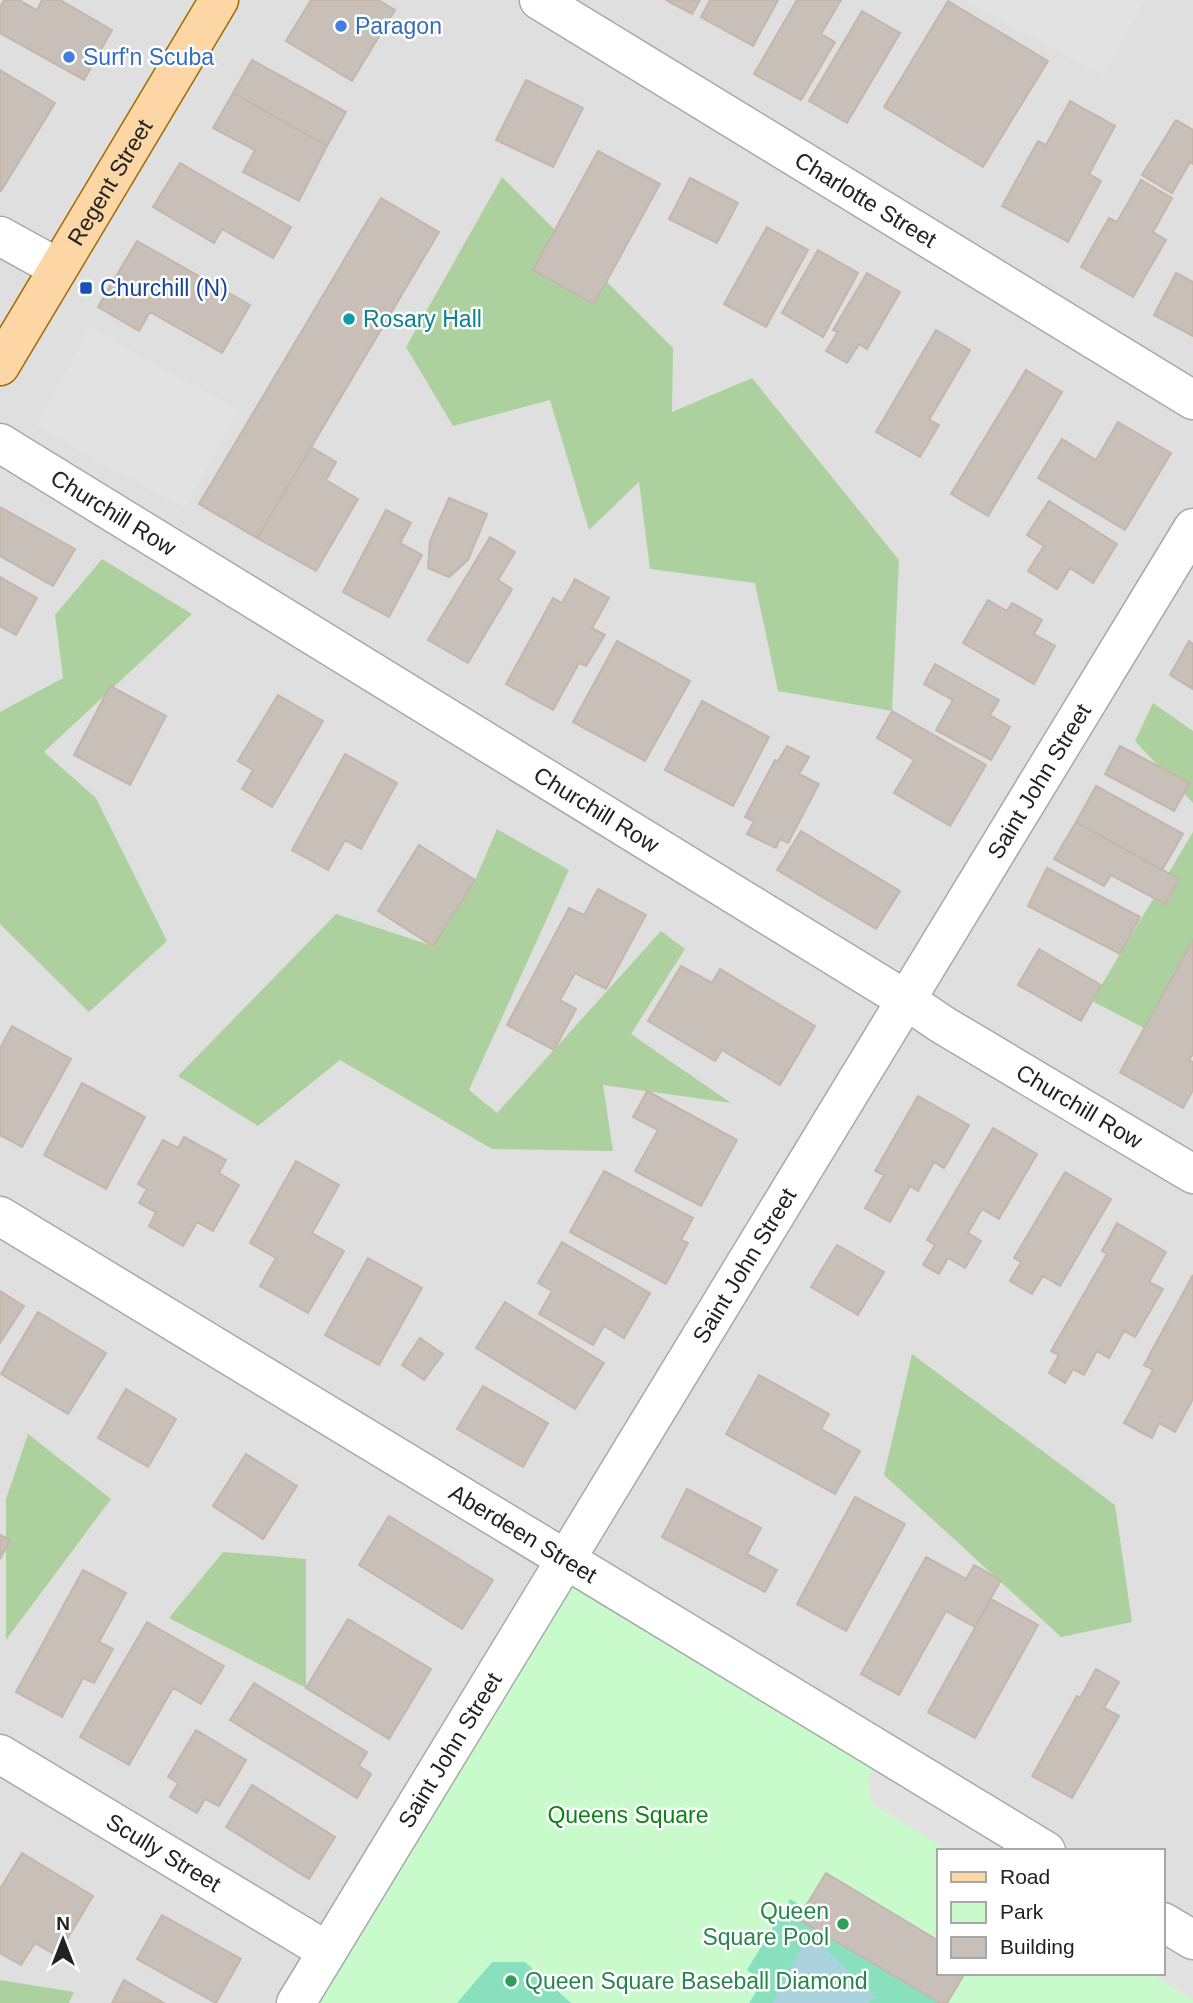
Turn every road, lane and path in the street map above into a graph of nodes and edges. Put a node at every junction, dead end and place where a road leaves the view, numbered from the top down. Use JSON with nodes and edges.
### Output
{"nodes":[{"id":1,"x":219,"y":0,"type":"edge"},
{"id":2,"x":538,"y":0,"type":"edge"},
{"id":3,"x":0,"y":236,"type":"edge"},
{"id":4,"x":58,"y":268,"type":"junction"},
{"id":5,"x":0,"y":366,"type":"edge"},
{"id":6,"x":1193,"y":400,"type":"edge"},
{"id":7,"x":0,"y":443,"type":"edge"},
{"id":8,"x":1193,"y":528,"type":"edge"},
{"id":9,"x":906,"y":1000,"type":"junction"},
{"id":10,"x":1193,"y":1174,"type":"edge"},
{"id":11,"x":0,"y":1216,"type":"edge"},
{"id":12,"x":566,"y":1559,"type":"junction"},
{"id":13,"x":0,"y":1754,"type":"edge"},
{"id":14,"x":1043,"y":1849,"type":"edge"},
{"id":15,"x":1165,"y":1923,"type":"edge"},
{"id":16,"x":1193,"y":1940,"type":"edge"},
{"id":17,"x":327,"y":1951,"type":"junction"},
{"id":18,"x":296,"y":2003,"type":"edge"}],
"edges":[{"from":1,"to":4,"type":"main road","name":"Regent Street"},
{"from":2,"to":6,"type":"street","name":"Charlotte Street"},
{"from":3,"to":4,"type":"street"},
{"from":4,"to":5,"type":"main road","name":"Regent Street"},
{"from":7,"to":9,"type":"street","name":"Churchill Row"},
{"from":8,"to":9,"type":"street","name":"Saint John Street"},
{"from":9,"to":10,"type":"street","name":"Churchill Row"},
{"from":9,"to":12,"type":"street","name":"Saint John Street"},
{"from":11,"to":12,"type":"street","name":"Aberdeen Street"},
{"from":12,"to":14,"type":"street","name":"Aberdeen Street"},
{"from":12,"to":17,"type":"street","name":"Saint John Street"},
{"from":13,"to":17,"type":"street","name":"Scully Street"},
{"from":15,"to":16,"type":"street"},
{"from":17,"to":18,"type":"street","name":"Saint John Street"}]}
